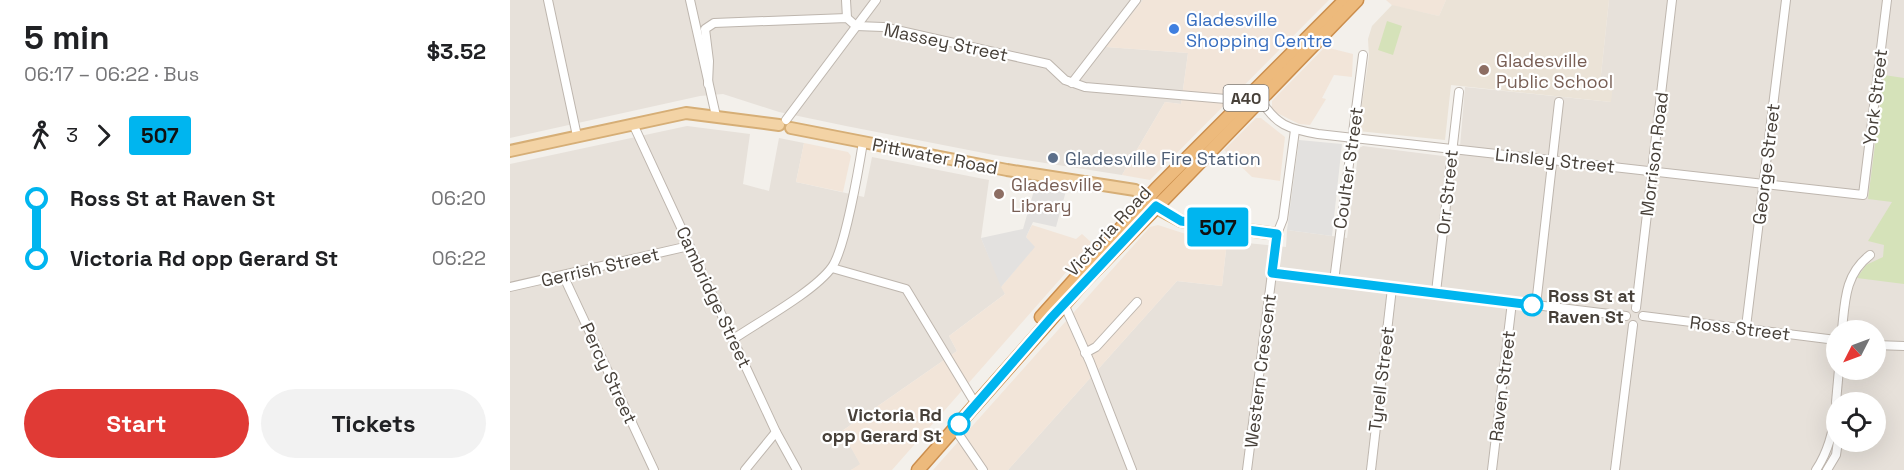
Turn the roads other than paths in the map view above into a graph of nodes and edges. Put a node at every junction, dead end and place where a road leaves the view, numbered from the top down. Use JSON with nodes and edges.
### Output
{"nodes":[{"id":1,"x":549,"y":0,"type":"edge"},
{"id":2,"x":690,"y":0,"type":"edge"},
{"id":3,"x":846,"y":0,"type":"edge"},
{"id":4,"x":876,"y":0,"type":"edge"},
{"id":5,"x":1136,"y":0,"type":"edge"},
{"id":6,"x":1345,"y":0,"type":"edge"},
{"id":7,"x":1357,"y":0,"type":"edge"},
{"id":8,"x":1672,"y":0,"type":"edge"},
{"id":9,"x":1786,"y":0,"type":"edge"},
{"id":10,"x":1887,"y":0,"type":"edge"},
{"id":11,"x":847,"y":18,"type":"junction"},
{"id":12,"x":856,"y":26,"type":"junction"},
{"id":13,"x":1363,"y":55,"type":"dead end"},
{"id":14,"x":1072,"y":83,"type":"junction"},
{"id":15,"x":708,"y":84,"type":"junction"},
{"id":16,"x":1459,"y":92,"type":"dead end"},
{"id":17,"x":1260,"y":99,"type":"junction"},
{"id":18,"x":1558,"y":102,"type":"dead end"},
{"id":19,"x":1235,"y":108,"type":"junction"},
{"id":20,"x":716,"y":116,"type":"junction"},
{"id":21,"x":633,"y":124,"type":"junction"},
{"id":22,"x":785,"y":124,"type":"junction"},
{"id":23,"x":1295,"y":130,"type":"junction"},
{"id":24,"x":577,"y":136,"type":"junction"},
{"id":25,"x":1351,"y":138,"type":"junction"},
{"id":26,"x":862,"y":142,"type":"junction"},
{"id":27,"x":1453,"y":148,"type":"junction"},
{"id":28,"x":510,"y":152,"type":"edge"},
{"id":29,"x":1554,"y":160,"type":"junction"},
{"id":30,"x":1653,"y":171,"type":"junction"},
{"id":31,"x":1764,"y":184,"type":"junction"},
{"id":32,"x":1863,"y":195,"type":"joint"},
{"id":33,"x":1152,"y":202,"type":"junction"},
{"id":34,"x":1277,"y":234,"type":"junction"},
{"id":35,"x":689,"y":246,"type":"junction"},
{"id":36,"x":1870,"y":255,"type":"dead end"},
{"id":37,"x":832,"y":268,"type":"junction"},
{"id":38,"x":1272,"y":273,"type":"junction"},
{"id":39,"x":563,"y":275,"type":"junction"},
{"id":40,"x":1334,"y":281,"type":"junction"},
{"id":41,"x":510,"y":286,"type":"edge"},
{"id":42,"x":1392,"y":288,"type":"junction"},
{"id":43,"x":1436,"y":292,"type":"junction"},
{"id":44,"x":1137,"y":302,"type":"dead end"},
{"id":45,"x":1512,"y":302,"type":"junction"},
{"id":46,"x":1064,"y":304,"type":"junction"},
{"id":47,"x":1536,"y":305,"type":"junction"},
{"id":48,"x":1636,"y":308,"type":"junction"},
{"id":49,"x":1626,"y":316,"type":"junction"},
{"id":50,"x":1643,"y":316,"type":"junction"},
{"id":51,"x":1843,"y":320,"type":"edge"},
{"id":52,"x":1633,"y":325,"type":"junction"},
{"id":53,"x":1746,"y":327,"type":"junction"},
{"id":54,"x":735,"y":338,"type":"junction"},
{"id":55,"x":1826,"y":339,"type":"edge"},
{"id":56,"x":1886,"y":345,"type":"edge"},
{"id":57,"x":1904,"y":346,"type":"edge"},
{"id":58,"x":1085,"y":353,"type":"junction"},
{"id":59,"x":972,"y":398,"type":"junction"},
{"id":60,"x":955,"y":429,"type":"junction"},
{"id":61,"x":776,"y":432,"type":"junction"},
{"id":62,"x":1826,"y":452,"type":"edge"},
{"id":63,"x":1836,"y":452,"type":"edge"},
{"id":64,"x":654,"y":470,"type":"edge"},
{"id":65,"x":745,"y":470,"type":"edge"},
{"id":66,"x":797,"y":470,"type":"edge"},
{"id":67,"x":908,"y":470,"type":"edge"},
{"id":68,"x":918,"y":470,"type":"edge"},
{"id":69,"x":983,"y":470,"type":"edge"},
{"id":70,"x":1132,"y":470,"type":"edge"},
{"id":71,"x":1247,"y":470,"type":"edge"},
{"id":72,"x":1371,"y":470,"type":"edge"},
{"id":73,"x":1492,"y":470,"type":"edge"},
{"id":74,"x":1615,"y":470,"type":"edge"},
{"id":75,"x":1816,"y":470,"type":"edge"},
{"id":76,"x":1827,"y":470,"type":"edge"}],
"edges":[{"from":1,"to":24,"type":"street"},
{"from":2,"to":15,"type":"street"},
{"from":3,"to":11,"type":"street"},
{"from":4,"to":12,"type":"street"},
{"from":5,"to":14,"type":"street"},
{"from":6,"to":19,"type":"highway","name":"Victoria Road","number":"A40"},
{"from":7,"to":17,"type":"highway","name":"Victoria Road","number":"A40"},
{"from":8,"to":30,"type":"street","name":"Morrison Road"},
{"from":9,"to":31,"type":"street","name":"George Street"},
{"from":10,"to":32,"type":"street","name":"York Street"},
{"from":11,"to":12,"type":"street"},
{"from":11,"to":15,"type":"street"},
{"from":12,"to":14,"type":"street","name":"Massey Street"},
{"from":12,"to":22,"type":"street"},
{"from":13,"to":25,"type":"street","name":"Coulter Street"},
{"from":14,"to":19,"type":"street","name":"Massey Street"},
{"from":15,"to":20,"type":"street"},
{"from":16,"to":27,"type":"street","name":"Orr Street"},
{"from":17,"to":23,"type":"street","name":"Linsley Street"},
{"from":17,"to":33,"type":"highway","name":"Victoria Road","number":"A40"},
{"from":18,"to":29,"type":"street"},
{"from":19,"to":33,"type":"highway","name":"Victoria Road","number":"A40"},
{"from":20,"to":21,"type":"main road","name":"Pittwater Road"},
{"from":20,"to":22,"type":"main road","name":"Pittwater Road"},
{"from":21,"to":24,"type":"main road","name":"Pittwater Road"},
{"from":21,"to":35,"type":"street","name":"Cambridge Street"},
{"from":22,"to":26,"type":"main road","name":"Pittwater Road"},
{"from":23,"to":25,"type":"street","name":"Linsley Street"},
{"from":23,"to":34,"type":"street","name":"Western Crescent"},
{"from":24,"to":28,"type":"main road","name":"Pittwater Road"},
{"from":25,"to":27,"type":"street","name":"Linsley Street"},
{"from":25,"to":40,"type":"street","name":"Coulter Street"},
{"from":26,"to":33,"type":"main road","name":"Pittwater Road"},
{"from":26,"to":37,"type":"street"},
{"from":27,"to":29,"type":"street","name":"Linsley Street"},
{"from":27,"to":43,"type":"street","name":"Orr Street"},
{"from":29,"to":30,"type":"street","name":"Linsley Street"},
{"from":29,"to":47,"type":"street"},
{"from":30,"to":31,"type":"street","name":"Linsley Street"},
{"from":30,"to":48,"type":"street","name":"Morrison Road"},
{"from":31,"to":32,"type":"street","name":"Linsley Street"},
{"from":31,"to":53,"type":"street","name":"George Street"},
{"from":33,"to":34,"type":"main road","name":"Pittwater Road"},
{"from":33,"to":46,"type":"highway","name":"Victoria Road","number":"A40"},
{"from":33,"to":59,"type":"highway","name":"Victoria Road","number":"A40"},
{"from":34,"to":38,"type":"street","name":"Western Crescent"},
{"from":35,"to":39,"type":"street","name":"Gerrish Street"},
{"from":35,"to":54,"type":"street","name":"Cambridge Street"},
{"from":36,"to":51,"type":"street"},
{"from":37,"to":54,"type":"street"},
{"from":37,"to":59,"type":"street"},
{"from":38,"to":40,"type":"street"},
{"from":38,"to":71,"type":"street","name":"Western Crescent"},
{"from":39,"to":41,"type":"street","name":"Gerrish Street"},
{"from":39,"to":64,"type":"street","name":"Percy Street"},
{"from":40,"to":42,"type":"street"},
{"from":42,"to":43,"type":"street"},
{"from":42,"to":72,"type":"street","name":"Tyrell Street"},
{"from":43,"to":45,"type":"street"},
{"from":44,"to":58,"type":"street"},
{"from":45,"to":47,"type":"street"},
{"from":45,"to":73,"type":"street","name":"Raven Street"},
{"from":46,"to":58,"type":"street"},
{"from":46,"to":60,"type":"highway","name":"Victoria Road","number":"A40"},
{"from":47,"to":49,"type":"street"},
{"from":48,"to":49,"type":"street"},
{"from":48,"to":50,"type":"street"},
{"from":49,"to":52,"type":"street"},
{"from":50,"to":52,"type":"street"},
{"from":50,"to":53,"type":"street","name":"Ross Street"},
{"from":52,"to":74,"type":"street"},
{"from":53,"to":55,"type":"street","name":"Ross Street"},
{"from":54,"to":61,"type":"street","name":"Cambridge Street"},
{"from":56,"to":57,"type":"street"},
{"from":58,"to":70,"type":"street"},
{"from":59,"to":67,"type":"highway","name":"Victoria Road","number":"A40"},
{"from":60,"to":68,"type":"highway","name":"Victoria Road","number":"A40"},
{"from":60,"to":69,"type":"street"},
{"from":61,"to":65,"type":"street"},
{"from":61,"to":66,"type":"street","name":"Cambridge Street"},
{"from":62,"to":75,"type":"street"},
{"from":63,"to":76,"type":"street"}]}
